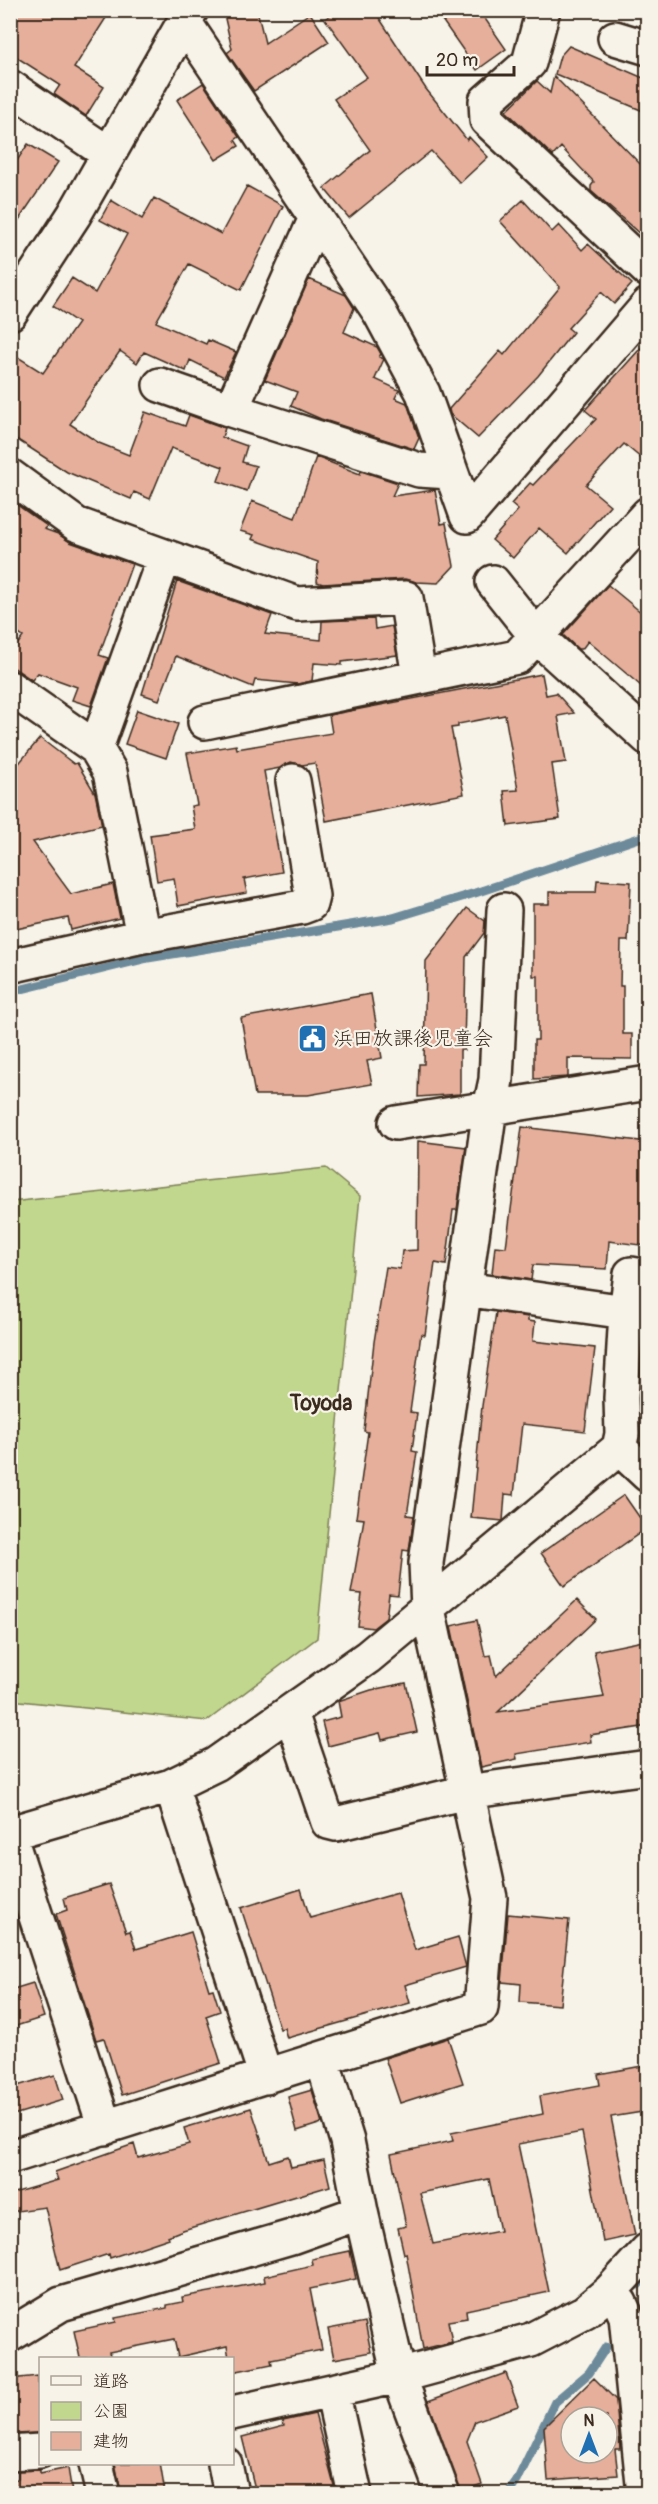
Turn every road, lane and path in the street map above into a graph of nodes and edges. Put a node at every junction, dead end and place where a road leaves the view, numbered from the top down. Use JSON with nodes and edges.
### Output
{"nodes":[{"id":1,"x":543,"y":10,"type":"edge"},
{"id":2,"x":188,"y":17,"type":"edge"},
{"id":3,"x":615,"y":38,"type":"dead end"},
{"id":4,"x":648,"y":48,"type":"edge"},
{"id":5,"x":10,"y":87,"type":"edge"},
{"id":6,"x":109,"y":154,"type":"junction"},
{"id":7,"x":316,"y":218,"type":"junction"},
{"id":8,"x":648,"y":270,"type":"edge"},
{"id":9,"x":648,"y":305,"type":"edge"},
{"id":10,"x":10,"y":313,"type":"edge"},
{"id":11,"x":160,"y":385,"type":"dead end"},
{"id":12,"x":231,"y":410,"type":"junction"},
{"id":13,"x":450,"y":472,"type":"junction"},
{"id":14,"x":10,"y":476,"type":"edge"},
{"id":15,"x":648,"y":514,"type":"edge"},
{"id":16,"x":164,"y":558,"type":"junction"},
{"id":17,"x":493,"y":582,"type":"dead end"},
{"id":18,"x":536,"y":636,"type":"junction"},
{"id":19,"x":419,"y":676,"type":"junction"},
{"id":20,"x":10,"y":688,"type":"edge"},
{"id":21,"x":205,"y":722,"type":"dead end"},
{"id":22,"x":648,"y":738,"type":"edge"},
{"id":23,"x":96,"y":748,"type":"junction"},
{"id":24,"x":293,"y":781,"type":"dead end"},
{"id":25,"x":504,"y":910,"type":"dead end"},
{"id":26,"x":143,"y":936,"type":"junction"},
{"id":27,"x":10,"y":966,"type":"edge"},
{"id":28,"x":648,"y":1083,"type":"edge"},
{"id":29,"x":490,"y":1108,"type":"junction"},
{"id":30,"x":396,"y":1123,"type":"dead end"},
{"id":31,"x":648,"y":1277,"type":"edge"},
{"id":32,"x":464,"y":1289,"type":"junction"},
{"id":33,"x":626,"y":1312,"type":"junction"},
{"id":34,"x":619,"y":1448,"type":"junction"},
{"id":35,"x":648,"y":1475,"type":"edge"},
{"id":36,"x":428,"y":1609,"type":"junction"},
{"id":37,"x":291,"y":1713,"type":"junction"},
{"id":38,"x":648,"y":1767,"type":"edge"},
{"id":39,"x":171,"y":1786,"type":"junction"},
{"id":40,"x":466,"y":1792,"type":"junction"},
{"id":41,"x":10,"y":1835,"type":"edge"},
{"id":42,"x":322,"y":2059,"type":"junction"},
{"id":43,"x":266,"y":2076,"type":"junction"},
{"id":44,"x":105,"y":2128,"type":"junction"},
{"id":45,"x":10,"y":2157,"type":"edge"},
{"id":46,"x":361,"y":2212,"type":"junction"},
{"id":47,"x":648,"y":2250,"type":"edge"},
{"id":48,"x":610,"y":2291,"type":"junction"},
{"id":49,"x":10,"y":2335,"type":"edge"},
{"id":50,"x":399,"y":2376,"type":"junction"},
{"id":51,"x":332,"y":2391,"type":"junction"},
{"id":52,"x":234,"y":2413,"type":"edge"},
{"id":53,"x":39,"y":2451,"type":"edge"},
{"id":54,"x":10,"y":2453,"type":"edge"},
{"id":55,"x":96,"y":2465,"type":"edge"},
{"id":56,"x":225,"y":2465,"type":"edge"},
{"id":57,"x":103,"y":2493,"type":"edge"},
{"id":58,"x":231,"y":2493,"type":"edge"},
{"id":59,"x":355,"y":2493,"type":"edge"},
{"id":60,"x":443,"y":2493,"type":"edge"},
{"id":61,"x":644,"y":2493,"type":"edge"}],
"edges":[{"from":1,"to":8,"type":"street"},
{"from":2,"to":6,"type":"street"},
{"from":2,"to":7,"type":"street"},
{"from":3,"to":4,"type":"street"},
{"from":5,"to":6,"type":"street"},
{"from":6,"to":10,"type":"street"},
{"from":7,"to":12,"type":"street"},
{"from":7,"to":13,"type":"street"},
{"from":9,"to":13,"type":"street"},
{"from":11,"to":12,"type":"street"},
{"from":12,"to":13,"type":"street"},
{"from":14,"to":16,"type":"street"},
{"from":15,"to":18,"type":"street"},
{"from":16,"to":19,"type":"street"},
{"from":16,"to":23,"type":"street"},
{"from":17,"to":18,"type":"street"},
{"from":18,"to":19,"type":"street"},
{"from":18,"to":22,"type":"street"},
{"from":19,"to":21,"type":"street"},
{"from":20,"to":23,"type":"street"},
{"from":23,"to":26,"type":"street"},
{"from":24,"to":26,"type":"street"},
{"from":25,"to":29,"type":"street"},
{"from":26,"to":27,"type":"street"},
{"from":28,"to":29,"type":"street"},
{"from":29,"to":30,"type":"street"},
{"from":29,"to":32,"type":"street"},
{"from":31,"to":33,"type":"street"},
{"from":32,"to":33,"type":"street"},
{"from":32,"to":36,"type":"street"},
{"from":33,"to":34,"type":"street"},
{"from":34,"to":35,"type":"street"},
{"from":34,"to":36,"type":"street"},
{"from":36,"to":37,"type":"street"},
{"from":36,"to":40,"type":"street"},
{"from":37,"to":39,"type":"street"},
{"from":37,"to":40,"type":"street"},
{"from":38,"to":40,"type":"street"},
{"from":39,"to":41,"type":"street"},
{"from":39,"to":43,"type":"street"},
{"from":40,"to":42,"type":"street"},
{"from":41,"to":44,"type":"street"},
{"from":42,"to":43,"type":"street"},
{"from":42,"to":46,"type":"street"},
{"from":43,"to":44,"type":"street"},
{"from":44,"to":45,"type":"street"},
{"from":46,"to":49,"type":"street"},
{"from":46,"to":50,"type":"street"},
{"from":47,"to":48,"type":"street"},
{"from":48,"to":50,"type":"street"},
{"from":48,"to":61,"type":"street"},
{"from":50,"to":51,"type":"street"},
{"from":50,"to":60,"type":"street"},
{"from":51,"to":52,"type":"street"},
{"from":51,"to":59,"type":"street"},
{"from":53,"to":54,"type":"street"},
{"from":55,"to":57,"type":"street"},
{"from":56,"to":58,"type":"street"}]}
